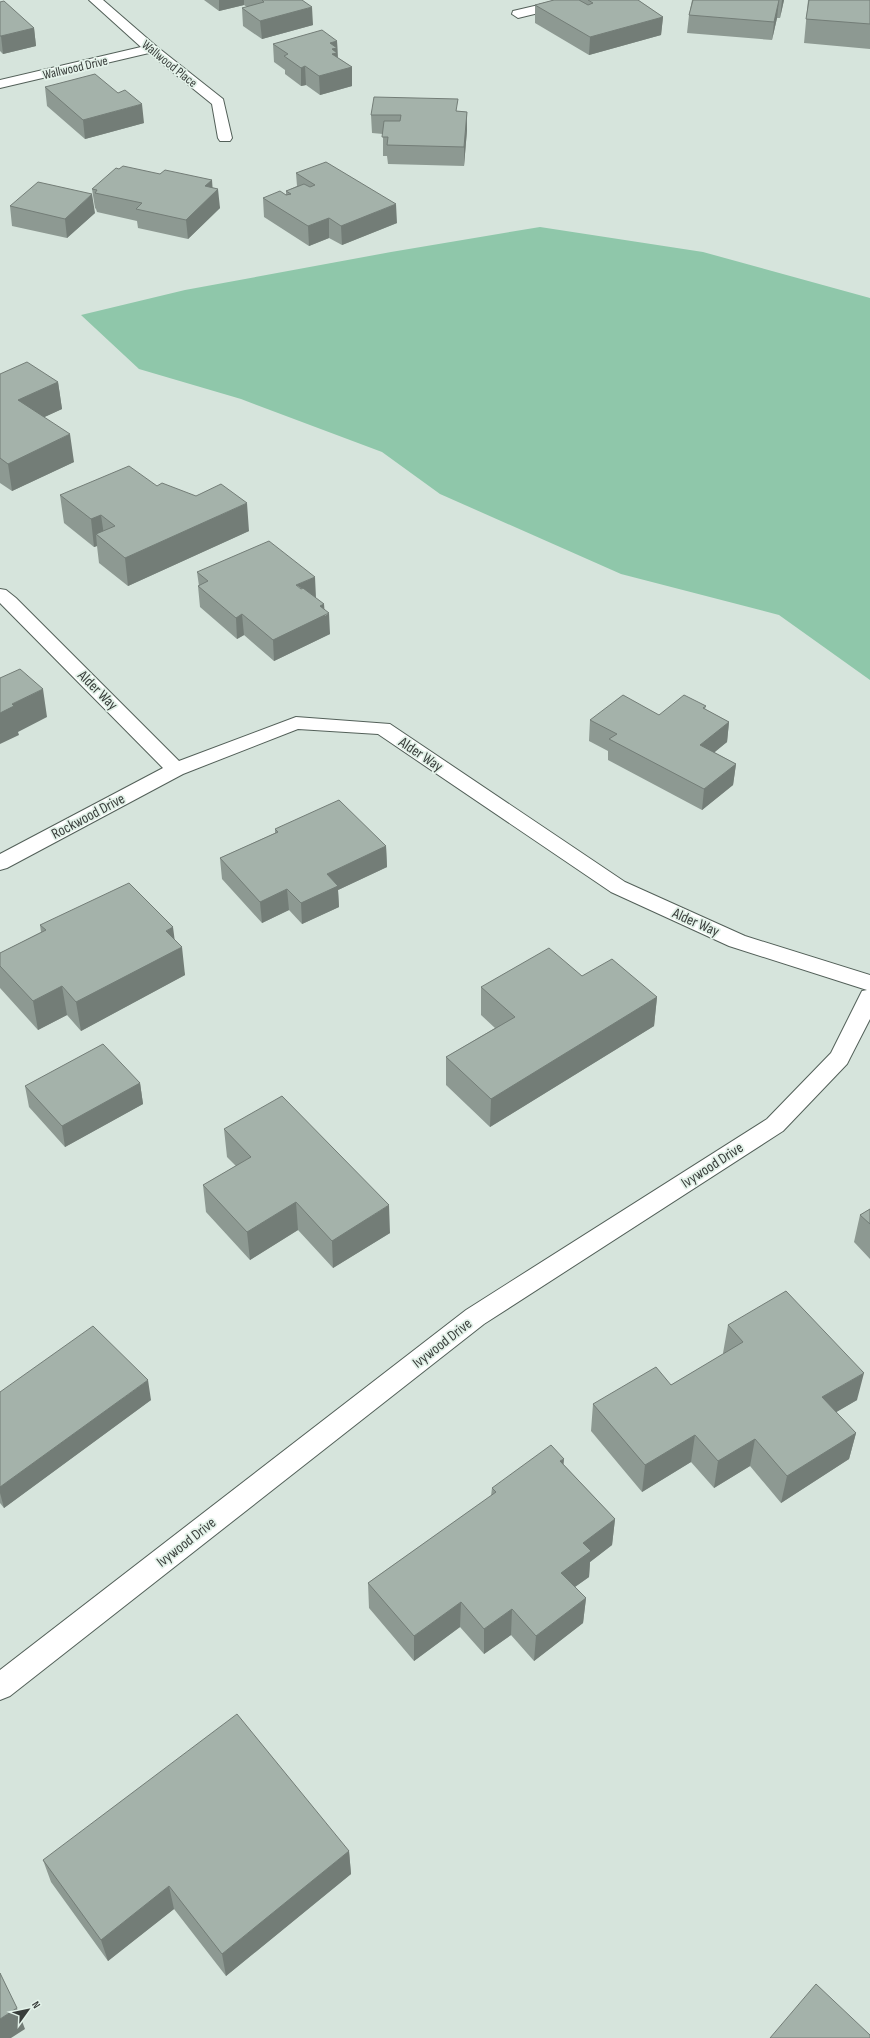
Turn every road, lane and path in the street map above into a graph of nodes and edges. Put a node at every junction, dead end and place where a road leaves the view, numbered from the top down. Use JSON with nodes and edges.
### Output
{"nodes":[{"id":1,"x":95,"y":0,"type":"edge"},
{"id":2,"x":576,"y":0,"type":"edge"},
{"id":3,"x":518,"y":14,"type":"dead end"},
{"id":4,"x":151,"y":49,"type":"junction"},
{"id":5,"x":0,"y":84,"type":"edge"},
{"id":6,"x":225,"y":138,"type":"dead end"},
{"id":7,"x":0,"y":594,"type":"edge"},
{"id":8,"x":176,"y":769,"type":"junction"},
{"id":9,"x":0,"y":863,"type":"edge"},
{"id":10,"x":870,"y":983,"type":"edge"},
{"id":11,"x":870,"y":997,"type":"edge"},
{"id":12,"x":0,"y":1686,"type":"edge"}],
"edges":[{"from":1,"to":4,"type":"street","name":"Wallwood Place"},
{"from":2,"to":3,"type":"street"},
{"from":4,"to":5,"type":"street","name":"Wallwood Drive"},
{"from":4,"to":6,"type":"street","name":"Wallwood Place"},
{"from":7,"to":8,"type":"street","name":"Alder Way"},
{"from":8,"to":9,"type":"street","name":"Rockwood Drive"},
{"from":8,"to":10,"type":"street","name":"Alder Way"},
{"from":11,"to":12,"type":"street","name":"Ivywood Drive"}]}
